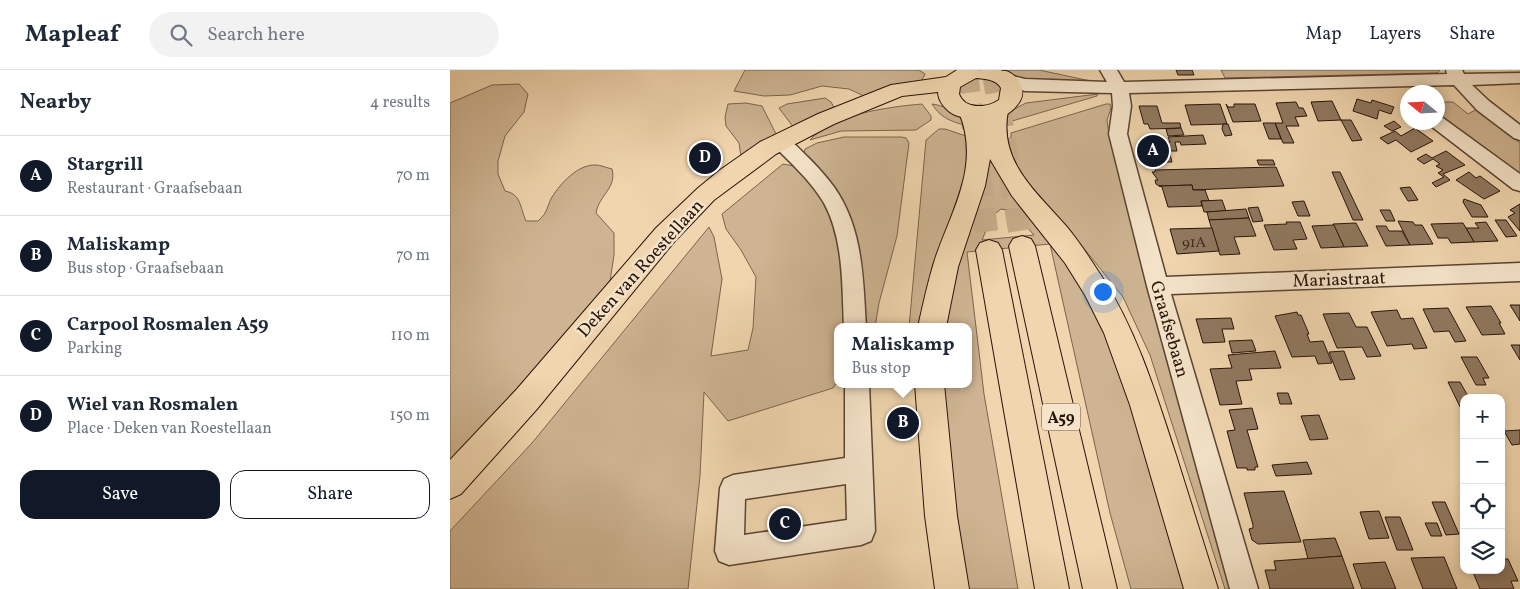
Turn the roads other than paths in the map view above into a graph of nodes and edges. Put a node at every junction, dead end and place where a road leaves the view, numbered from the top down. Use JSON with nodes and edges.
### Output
{"nodes":[{"id":1,"x":1455,"y":75,"type":"edge"},
{"id":2,"x":1520,"y":78,"type":"edge"},
{"id":3,"x":1109,"y":82,"type":"edge"},
{"id":4,"x":1411,"y":85,"type":"edge"},
{"id":5,"x":1400,"y":86,"type":"edge"},
{"id":6,"x":980,"y":88,"type":"edge"},
{"id":7,"x":1445,"y":128,"type":"edge"},
{"id":8,"x":1520,"y":134,"type":"edge"},
{"id":9,"x":780,"y":142,"type":"junction"},
{"id":10,"x":1520,"y":184,"type":"edge"},
{"id":11,"x":1022,"y":246,"type":"tunnel mouth"},
{"id":12,"x":989,"y":250,"type":"tunnel mouth"},
{"id":13,"x":1520,"y":272,"type":"edge"},
{"id":14,"x":1158,"y":286,"type":"junction"},
{"id":15,"x":855,"y":323,"type":"edge"},
{"id":16,"x":933,"y":323,"type":"edge"},
{"id":17,"x":857,"y":388,"type":"edge"},
{"id":18,"x":930,"y":388,"type":"edge"},
{"id":19,"x":858,"y":469,"type":"junction"},
{"id":20,"x":450,"y":483,"type":"edge"},
{"id":21,"x":952,"y":589,"type":"edge"},
{"id":22,"x":1052,"y":589,"type":"edge"},
{"id":23,"x":1100,"y":589,"type":"edge"},
{"id":24,"x":1200,"y":589,"type":"edge"},
{"id":25,"x":1244,"y":589,"type":"edge"}],
"edges":[{"from":1,"to":2,"type":"street"},
{"from":1,"to":4,"type":"street"},
{"from":1,"to":8,"type":"street"},
{"from":3,"to":5,"type":"street"},
{"from":3,"to":6,"type":"street"},
{"from":3,"to":14,"type":"street","name":"Graafsebaan"},
{"from":6,"to":9,"type":"main road","name":"Deken van Roestellaan"},
{"from":6,"to":16,"type":"main road"},
{"from":6,"to":24,"type":"main road"},
{"from":7,"to":10,"type":"street"},
{"from":9,"to":15,"type":"street"},
{"from":9,"to":20,"type":"main road","name":"Deken van Roestellaan"},
{"from":11,"to":23,"type":"main road","number":"A59"},
{"from":12,"to":22,"type":"main road","number":"A59"},
{"from":13,"to":14,"type":"street","name":"Mariastraat"},
{"from":14,"to":25,"type":"street","name":"Graafsebaan"},
{"from":17,"to":19,"type":"street"},
{"from":18,"to":21,"type":"main road"},
{"from":19,"to":19,"type":"street"}]}
